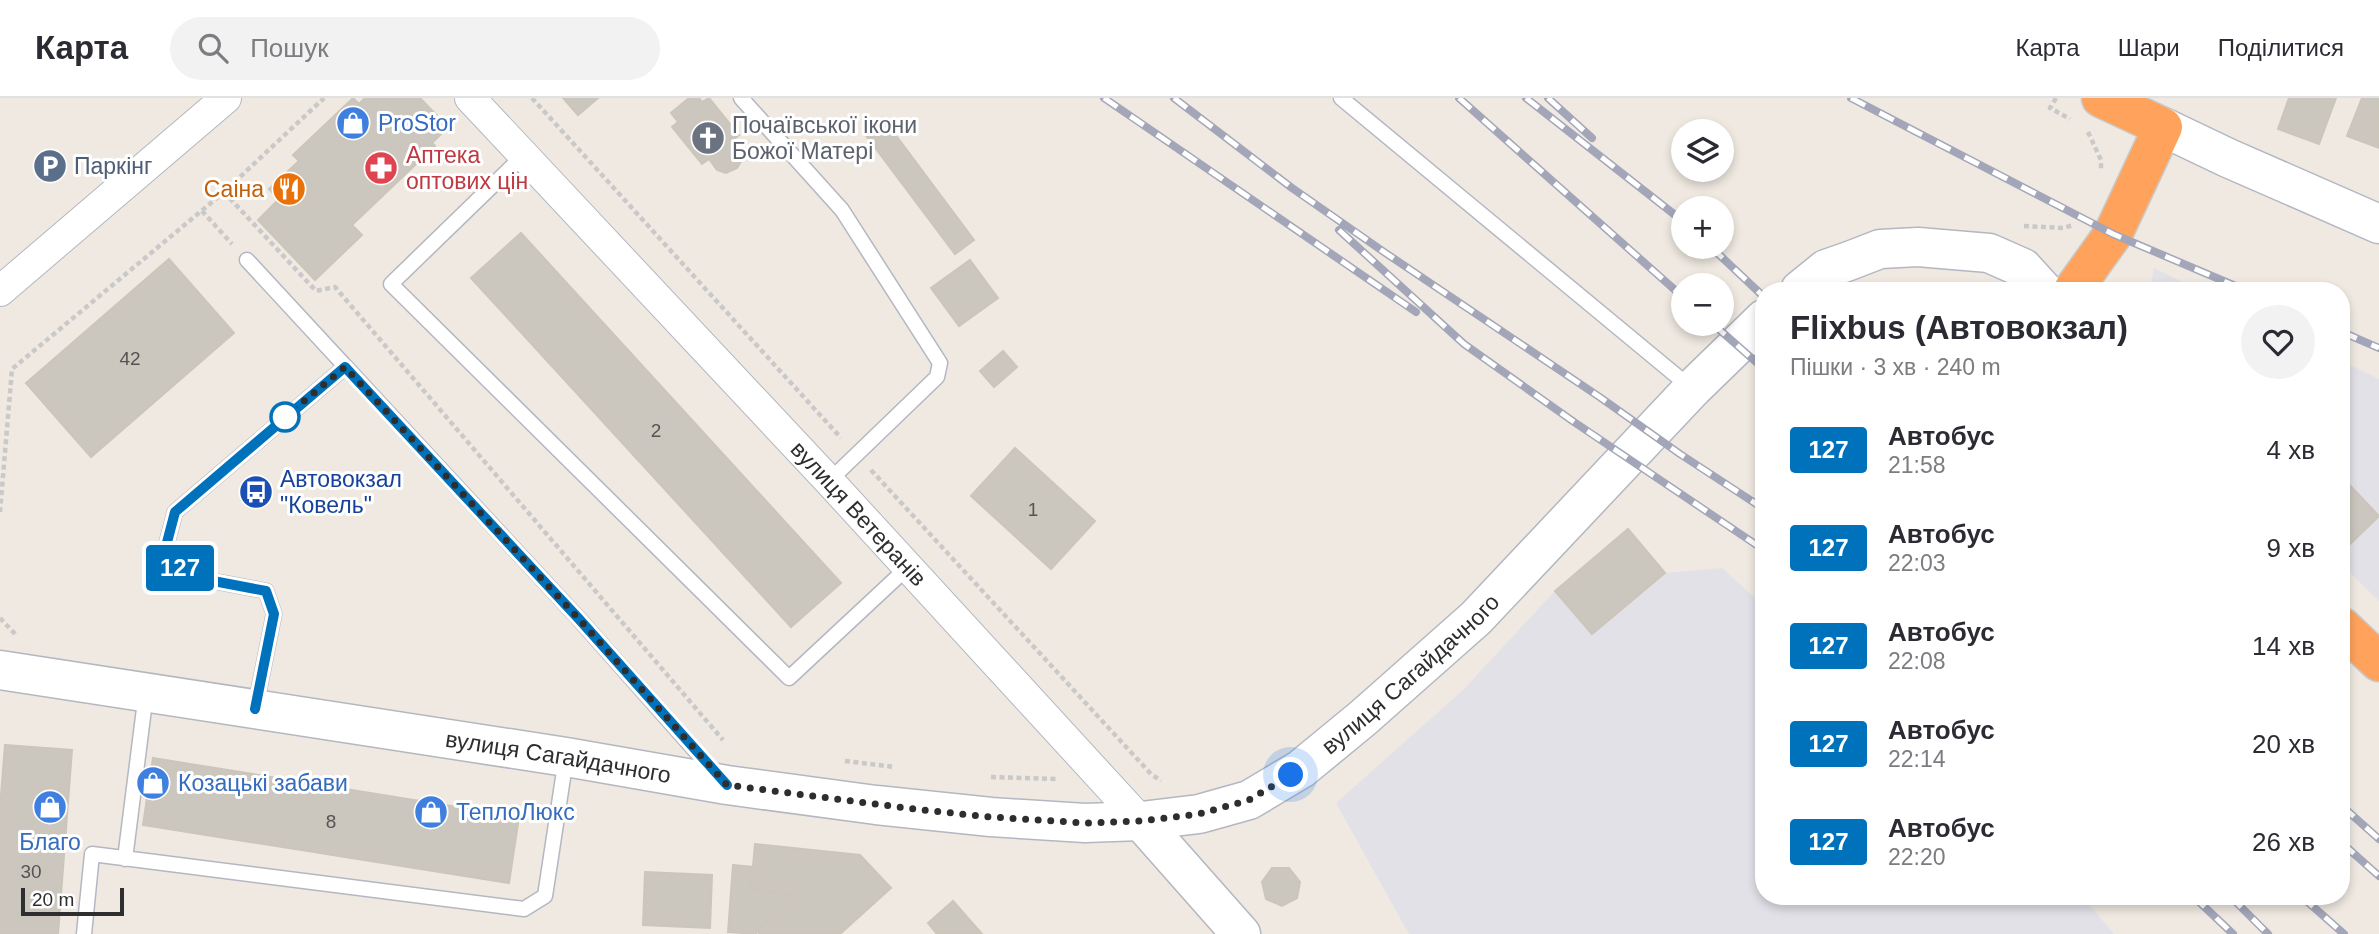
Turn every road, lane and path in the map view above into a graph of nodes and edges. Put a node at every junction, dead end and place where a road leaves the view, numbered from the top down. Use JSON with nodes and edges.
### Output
{"nodes":[{"id":1,"x":226,"y":98,"type":"edge"},
{"id":2,"x":324,"y":98,"type":"edge"},
{"id":3,"x":470,"y":98,"type":"edge"},
{"id":4,"x":532,"y":98,"type":"edge"},
{"id":5,"x":741,"y":98,"type":"edge"},
{"id":6,"x":1341,"y":98,"type":"edge"},
{"id":7,"x":2056,"y":98,"type":"edge"},
{"id":8,"x":2087,"y":116,"type":"edge"},
{"id":9,"x":2163,"y":128,"type":"junction"},
{"id":10,"x":523,"y":156,"type":"junction"},
{"id":11,"x":2101,"y":171,"type":"dead end"},
{"id":12,"x":224,"y":192,"type":"junction"},
{"id":13,"x":202,"y":211,"type":"junction"},
{"id":14,"x":2379,"y":224,"type":"edge"},
{"id":15,"x":2075,"y":225,"type":"dead end"},
{"id":16,"x":2011,"y":226,"type":"dead end"},
{"id":17,"x":247,"y":260,"type":"joint"},
{"id":18,"x":1810,"y":282,"type":"edge"},
{"id":19,"x":2036,"y":282,"type":"edge"},
{"id":20,"x":2079,"y":282,"type":"edge"},
{"id":21,"x":0,"y":291,"type":"edge"},
{"id":22,"x":1755,"y":328,"type":"edge"},
{"id":23,"x":345,"y":367,"type":"junction"},
{"id":24,"x":1692,"y":388,"type":"junction"},
{"id":25,"x":857,"y":455,"type":"junction"},
{"id":26,"x":829,"y":481,"type":"junction"},
{"id":27,"x":0,"y":512,"type":"edge"},
{"id":28,"x":907,"y":568,"type":"junction"},
{"id":29,"x":2350,"y":635,"type":"edge"},
{"id":30,"x":2379,"y":662,"type":"edge"},
{"id":31,"x":0,"y":670,"type":"edge"},
{"id":32,"x":146,"y":691,"type":"junction"},
{"id":33,"x":255,"y":709,"type":"junction"},
{"id":34,"x":728,"y":746,"type":"dead end"},
{"id":35,"x":566,"y":757,"type":"junction"},
{"id":36,"x":727,"y":785,"type":"junction"},
{"id":37,"x":1170,"y":788,"type":"dead end"},
{"id":38,"x":1141,"y":821,"type":"junction"},
{"id":39,"x":125,"y":859,"type":"junction"},
{"id":40,"x":85,"y":934,"type":"edge"},
{"id":41,"x":1241,"y":934,"type":"edge"}],
"edges":[{"from":1,"to":21,"type":"street"},
{"from":2,"to":12,"type":"path"},
{"from":3,"to":10,"type":"street","name":"вулиця Ветеранів"},
{"from":4,"to":25,"type":"path"},
{"from":5,"to":25,"type":"lane"},
{"from":6,"to":24,"type":"lane"},
{"from":7,"to":8,"type":"path"},
{"from":8,"to":9,"type":"highway"},
{"from":8,"to":11,"type":"path"},
{"from":9,"to":14,"type":"main road"},
{"from":9,"to":20,"type":"highway"},
{"from":10,"to":26,"type":"street","name":"вулиця Ветеранів"},
{"from":10,"to":28,"type":"lane"},
{"from":12,"to":13,"type":"path"},
{"from":12,"to":34,"type":"path"},
{"from":13,"to":17,"type":"path"},
{"from":13,"to":27,"type":"path"},
{"from":15,"to":16,"type":"path"},
{"from":17,"to":23,"type":"lane"},
{"from":18,"to":19,"type":"main road"},
{"from":22,"to":24,"type":"main road","name":"вулиця Сагайдачного"},
{"from":23,"to":33,"type":"lane"},
{"from":23,"to":36,"type":"lane"},
{"from":24,"to":38,"type":"main road","name":"вулиця Сагайдачного"},
{"from":25,"to":26,"type":"lane"},
{"from":25,"to":37,"type":"path"},
{"from":26,"to":28,"type":"street","name":"вулиця Ветеранів"},
{"from":28,"to":38,"type":"street","name":"вулиця Ветеранів"},
{"from":29,"to":30,"type":"highway"},
{"from":31,"to":32,"type":"main road","name":"вулиця Сагайдачного"},
{"from":32,"to":33,"type":"main road","name":"вулиця Сагайдачного"},
{"from":32,"to":39,"type":"lane"},
{"from":33,"to":35,"type":"main road","name":"вулиця Сагайдачного"},
{"from":35,"to":36,"type":"main road","name":"вулиця Сагайдачного"},
{"from":35,"to":39,"type":"lane"},
{"from":36,"to":38,"type":"main road","name":"вулиця Сагайдачного"},
{"from":38,"to":41,"type":"main road","name":"вулиця Ветеранів"},
{"from":39,"to":40,"type":"lane"}]}
